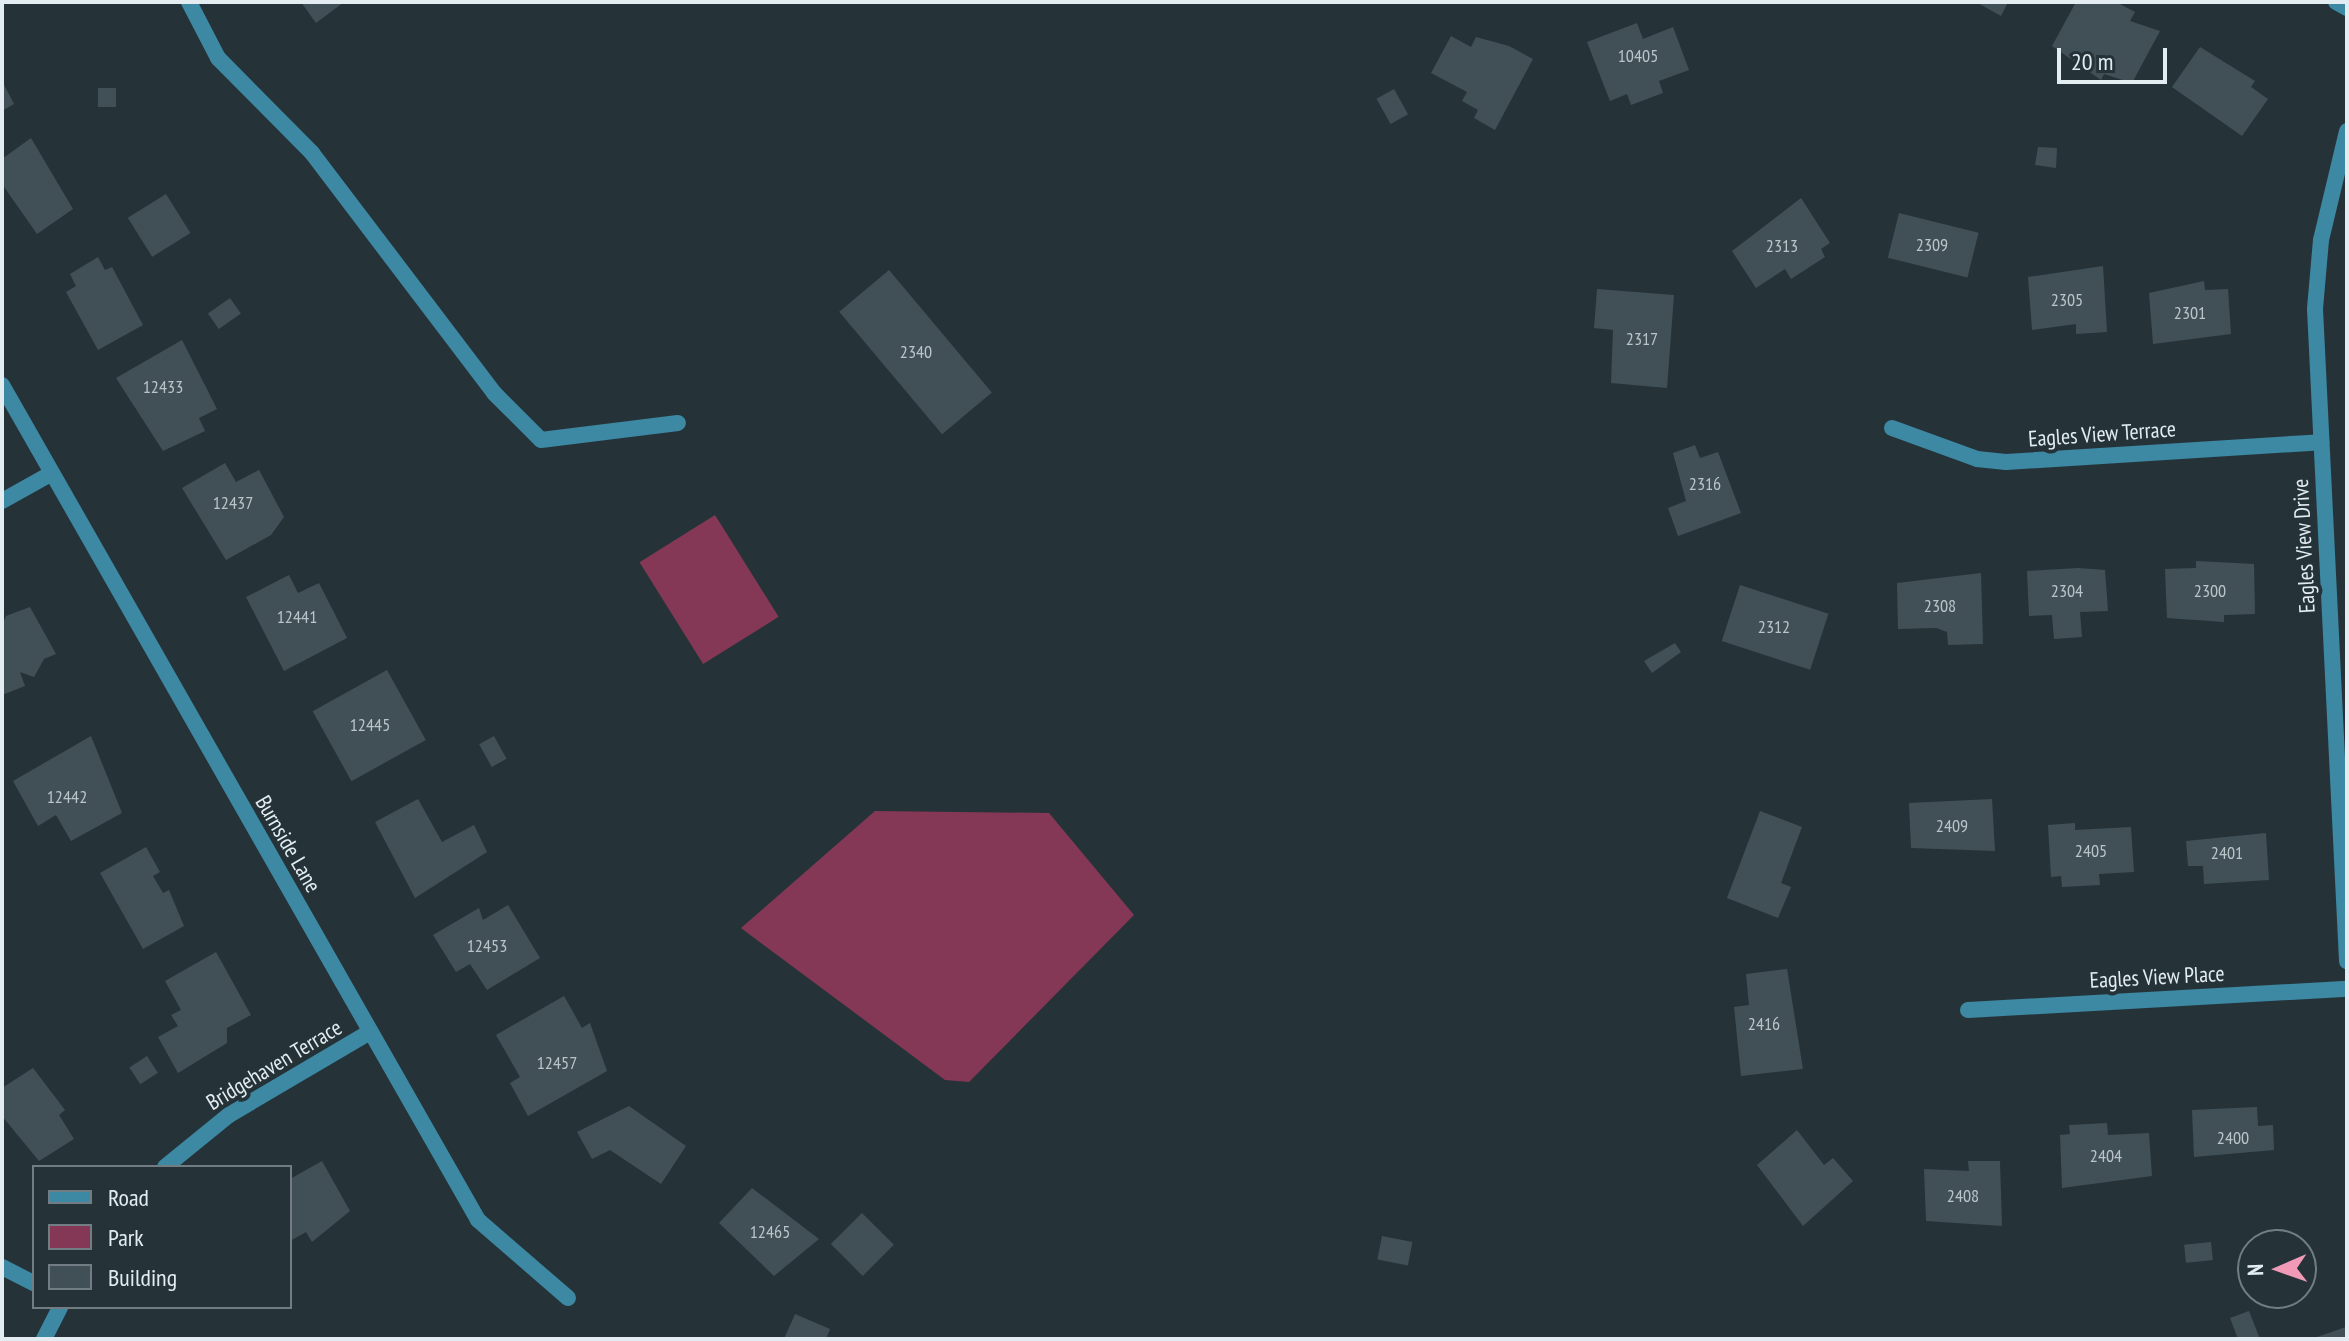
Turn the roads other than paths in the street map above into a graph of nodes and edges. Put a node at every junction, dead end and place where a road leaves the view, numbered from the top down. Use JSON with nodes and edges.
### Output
{"nodes":[{"id":1,"x":189,"y":2,"type":"edge"},
{"id":2,"x":2336,"y":2,"type":"edge"},
{"id":3,"x":2347,"y":8,"type":"edge"},
{"id":4,"x":2347,"y":131,"type":"edge"},
{"id":5,"x":2,"y":385,"type":"edge"},
{"id":6,"x":678,"y":423,"type":"dead end"},
{"id":7,"x":1892,"y":428,"type":"dead end"},
{"id":8,"x":2321,"y":442,"type":"junction"},
{"id":9,"x":52,"y":473,"type":"junction"},
{"id":10,"x":2,"y":501,"type":"edge"},
{"id":11,"x":2347,"y":961,"type":"edge"},
{"id":12,"x":2347,"y":989,"type":"edge"},
{"id":13,"x":1968,"y":1010,"type":"dead end"},
{"id":14,"x":370,"y":1032,"type":"junction"},
{"id":15,"x":167,"y":1165,"type":"edge"},
{"id":16,"x":2,"y":1267,"type":"edge"},
{"id":17,"x":32,"y":1282,"type":"edge"},
{"id":18,"x":568,"y":1298,"type":"dead end"},
{"id":19,"x":59,"y":1309,"type":"edge"},
{"id":20,"x":44,"y":1339,"type":"edge"}],
"edges":[{"from":1,"to":6,"type":"street"},
{"from":2,"to":3,"type":"street"},
{"from":4,"to":8,"type":"street","name":"Eagles View Drive"},
{"from":5,"to":9,"type":"street","name":"Burnside Lane"},
{"from":7,"to":8,"type":"street","name":"Eagles View Terrace"},
{"from":8,"to":11,"type":"street","name":"Eagles View Drive"},
{"from":9,"to":10,"type":"street"},
{"from":9,"to":14,"type":"street","name":"Burnside Lane"},
{"from":12,"to":13,"type":"street","name":"Eagles View Place"},
{"from":14,"to":15,"type":"street","name":"Bridgehaven Terrace"},
{"from":14,"to":18,"type":"street","name":"Burnside Lane"},
{"from":16,"to":17,"type":"street"},
{"from":19,"to":20,"type":"street"}]}
